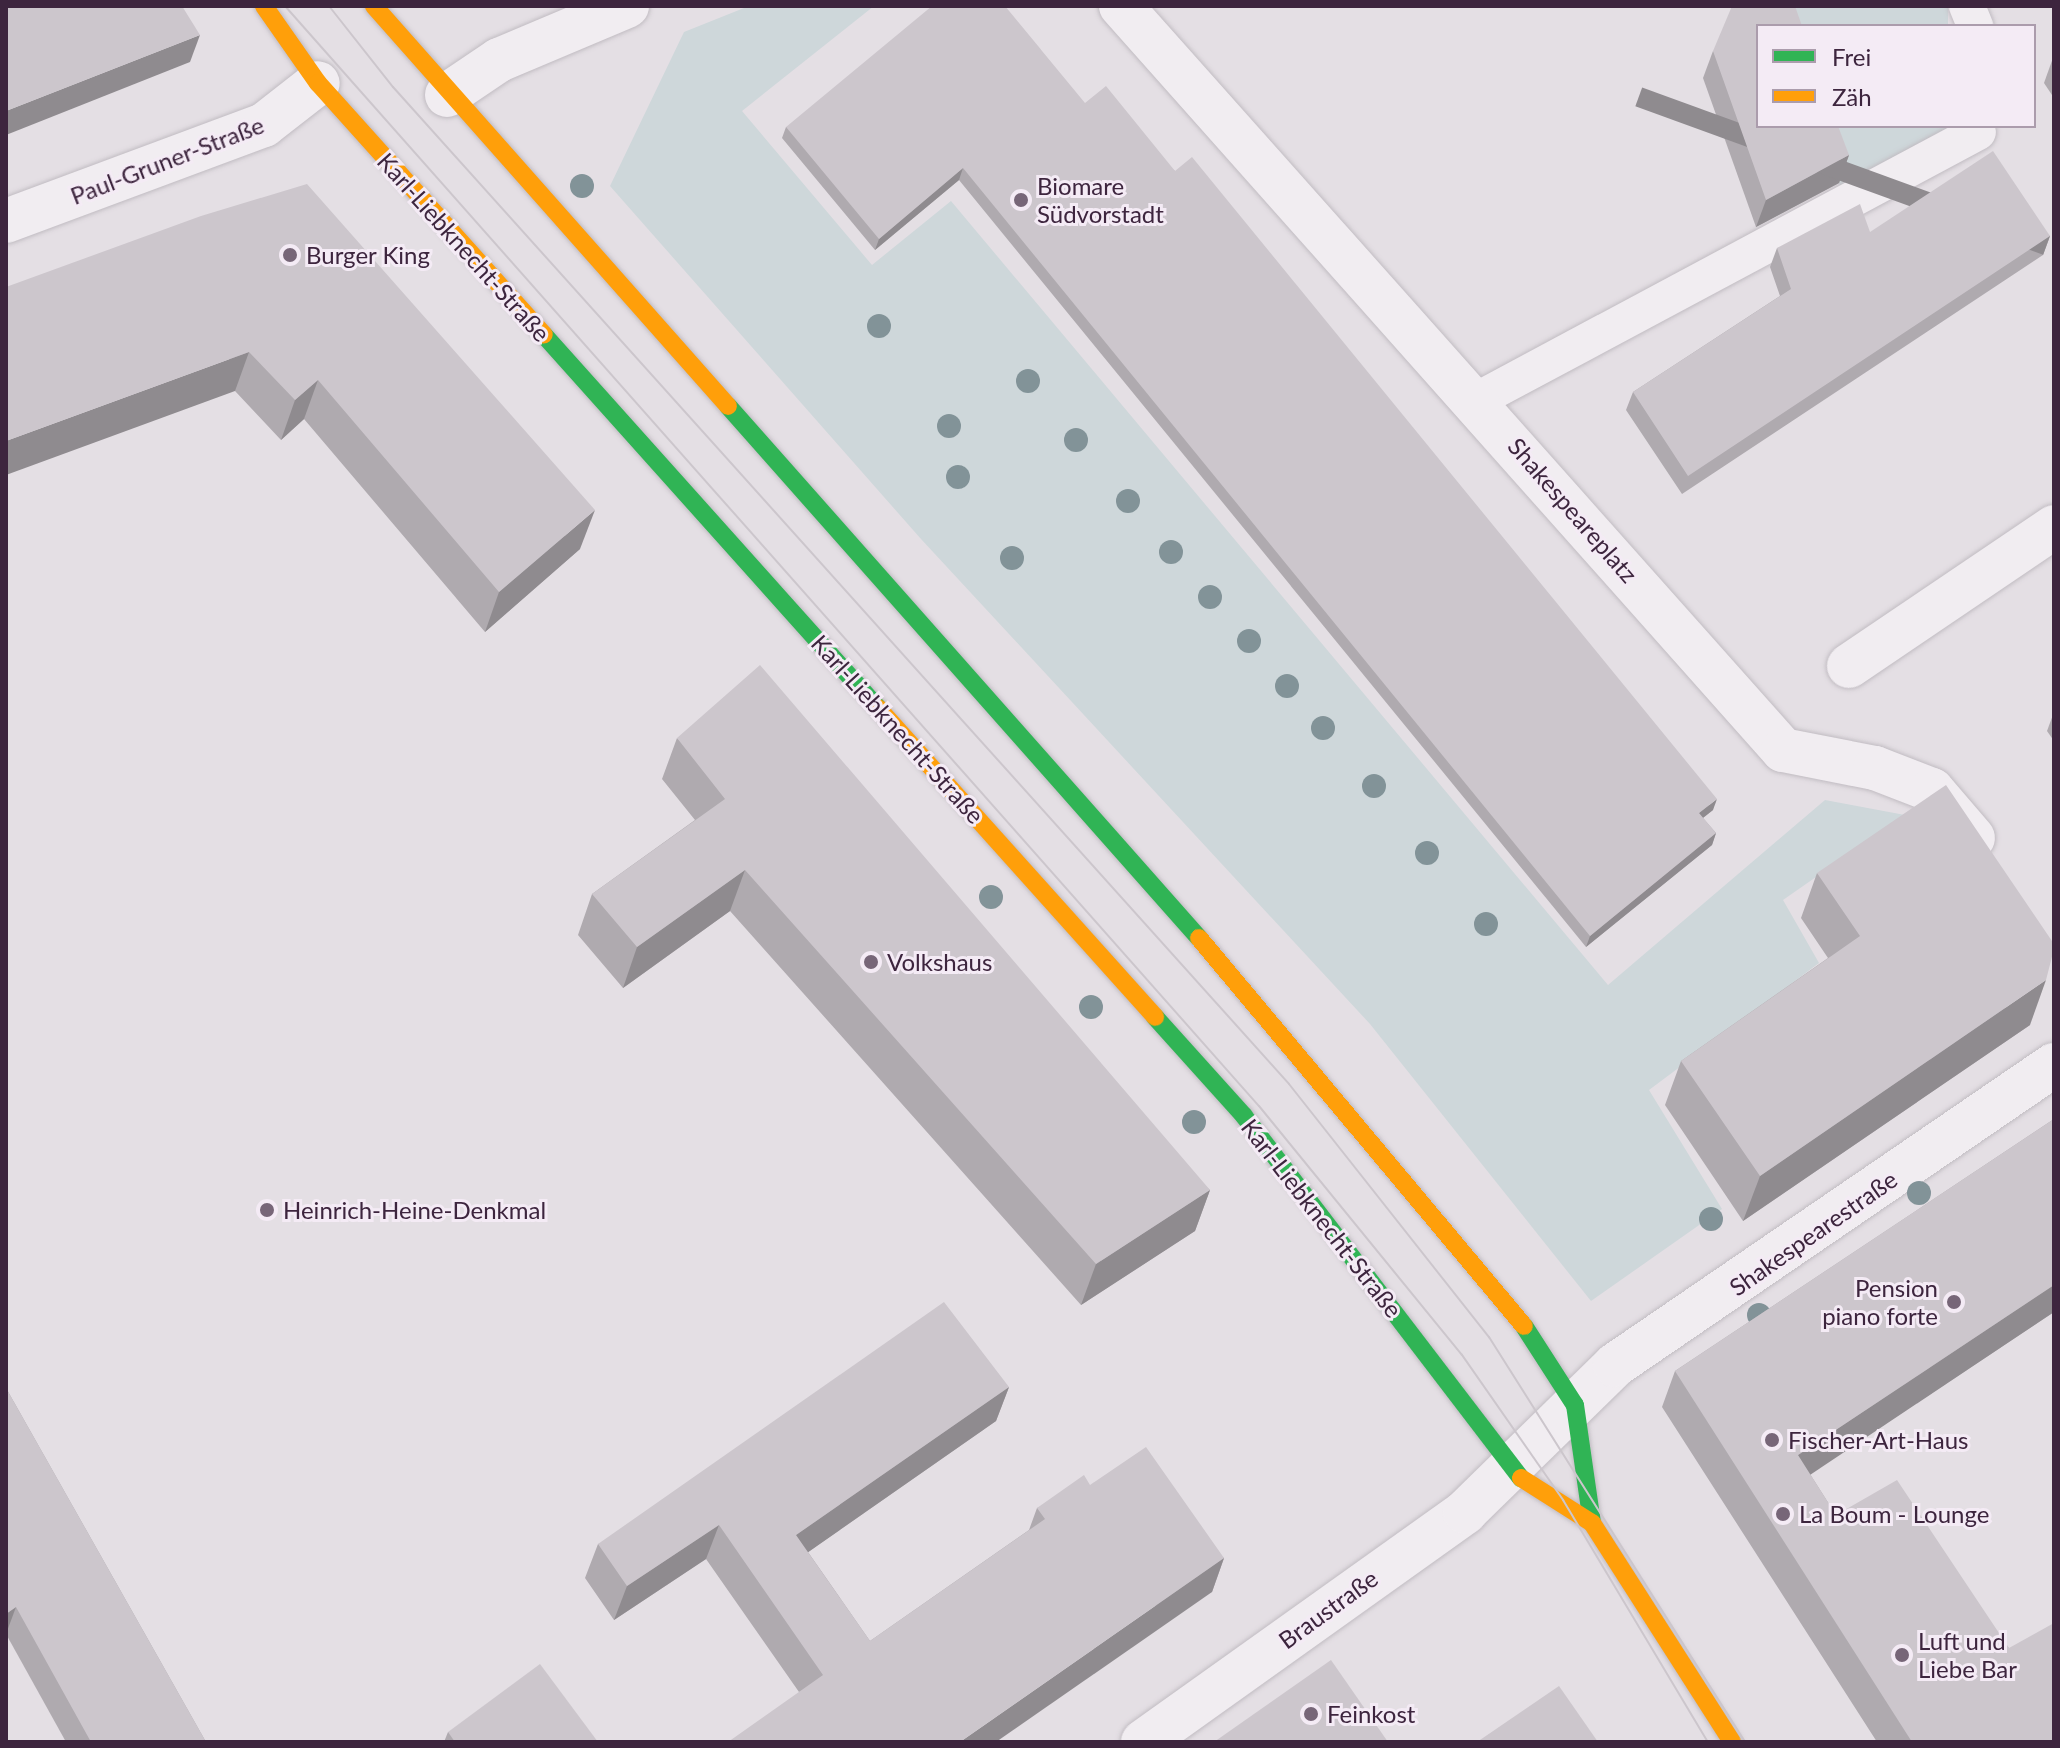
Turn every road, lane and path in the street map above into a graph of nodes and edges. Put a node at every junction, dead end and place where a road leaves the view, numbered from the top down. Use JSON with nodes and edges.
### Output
{"nodes":[{"id":1,"x":264,"y":6,"type":"edge"},
{"id":2,"x":374,"y":6,"type":"edge"},
{"id":3,"x":627,"y":6,"type":"edge"},
{"id":4,"x":1121,"y":6,"type":"edge"},
{"id":5,"x":318,"y":83,"type":"junction"},
{"id":6,"x":447,"y":95,"type":"junction"},
{"id":7,"x":1978,"y":132,"type":"dead end"},
{"id":8,"x":6,"y":221,"type":"edge"},
{"id":9,"x":1477,"y":400,"type":"junction"},
{"id":10,"x":2054,"y":527,"type":"edge"},
{"id":11,"x":1849,"y":666,"type":"dead end"},
{"id":12,"x":1998,"y":870,"type":"edge"},
{"id":13,"x":2054,"y":1065,"type":"edge"},
{"id":14,"x":1575,"y":1405,"type":"junction"},
{"id":15,"x":1509,"y":1470,"type":"junction"},
{"id":16,"x":1592,"y":1523,"type":"junction"},
{"id":17,"x":1143,"y":1742,"type":"edge"},
{"id":18,"x":1732,"y":1742,"type":"edge"}],
"edges":[{"from":1,"to":5,"type":"main road","name":"Karl-Liebknecht-Straße"},
{"from":2,"to":6,"type":"main road","name":"Karl-Liebknecht-Straße"},
{"from":3,"to":6,"type":"street"},
{"from":4,"to":9,"type":"street","name":"Shakespeareplatz"},
{"from":5,"to":8,"type":"street","name":"Paul-Gruner-Straße"},
{"from":5,"to":15,"type":"main road","name":"Karl-Liebknecht-Straße"},
{"from":6,"to":14,"type":"main road","name":"Karl-Liebknecht-Straße"},
{"from":7,"to":9,"type":"lane"},
{"from":9,"to":12,"type":"street","name":"Shakespeareplatz"},
{"from":10,"to":11,"type":"street"},
{"from":13,"to":14,"type":"street","name":"Shakespearestraße"},
{"from":14,"to":15,"type":"street"},
{"from":14,"to":16,"type":"main road","name":"Karl-Liebknecht-Straße"},
{"from":15,"to":16,"type":"main road","name":"Karl-Liebknecht-Straße"},
{"from":15,"to":17,"type":"street","name":"Braustraße"},
{"from":16,"to":18,"type":"main road","name":"Karl-Liebknecht-Straße"}]}
